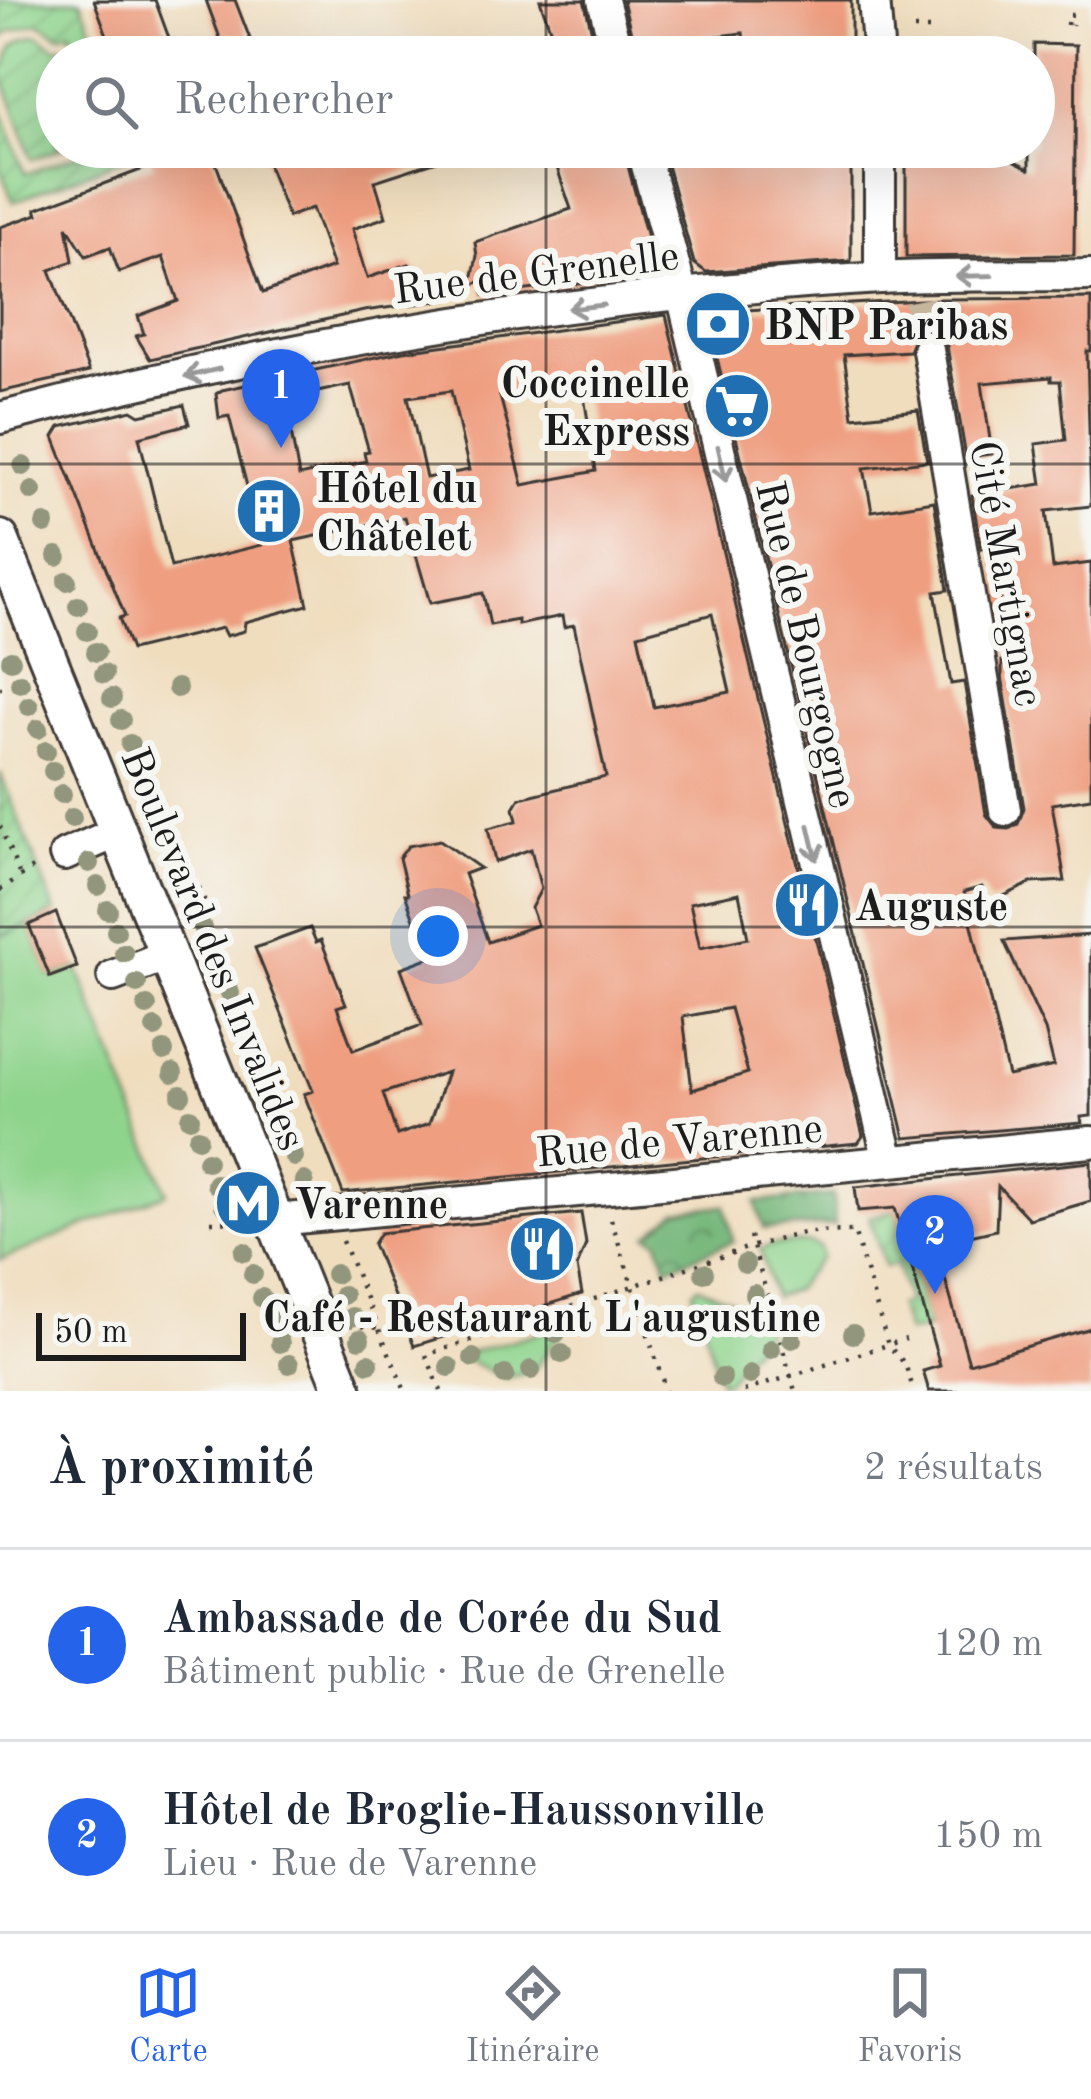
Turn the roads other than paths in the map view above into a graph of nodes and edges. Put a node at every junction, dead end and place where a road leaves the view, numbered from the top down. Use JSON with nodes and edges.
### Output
{"nodes":[{"id":1,"x":603,"y":0,"type":"edge"},
{"id":2,"x":874,"y":0,"type":"edge"},
{"id":3,"x":612,"y":36,"type":"edge"},
{"id":4,"x":877,"y":36,"type":"edge"},
{"id":5,"x":648,"y":168,"type":"edge"},
{"id":6,"x":880,"y":168,"type":"edge"},
{"id":7,"x":1091,"y":275,"type":"edge"},
{"id":8,"x":880,"y":278,"type":"junction"},
{"id":9,"x":682,"y":294,"type":"junction"},
{"id":10,"x":928,"y":350,"type":"tunnel mouth"},
{"id":11,"x":0,"y":418,"type":"edge"},
{"id":12,"x":0,"y":539,"type":"edge"},
{"id":13,"x":1005,"y":810,"type":"dead end"},
{"id":14,"x":120,"y":831,"type":"junction"},
{"id":15,"x":65,"y":855,"type":"road end"},
{"id":16,"x":170,"y":955,"type":"junction"},
{"id":17,"x":113,"y":976,"type":"dead end"},
{"id":18,"x":1091,"y":1142,"type":"edge"},
{"id":19,"x":889,"y":1161,"type":"junction"},
{"id":20,"x":276,"y":1220,"type":"junction"},
{"id":21,"x":344,"y":1391,"type":"edge"}],
"edges":[{"from":1,"to":3,"type":"street"},
{"from":2,"to":4,"type":"street"},
{"from":5,"to":9,"type":"street","name":"Rue de Bourgogne"},
{"from":6,"to":8,"type":"street"},
{"from":7,"to":8,"type":"street","name":"Rue de Grenelle","one_way":true},
{"from":8,"to":9,"type":"street","name":"Rue de Grenelle"},
{"from":9,"to":11,"type":"street","name":"Rue de Grenelle","one_way":true},
{"from":9,"to":19,"type":"street","name":"Rue de Bourgogne","one_way":true},
{"from":10,"to":13,"type":"street","name":"Cité Martignac"},
{"from":12,"to":14,"type":"main road","name":"Boulevard des Invalides"},
{"from":14,"to":15,"type":"street"},
{"from":14,"to":16,"type":"main road","name":"Boulevard des Invalides"},
{"from":16,"to":17,"type":"street"},
{"from":16,"to":20,"type":"main road","name":"Boulevard des Invalides"},
{"from":18,"to":19,"type":"street","name":"Rue de Varenne"},
{"from":19,"to":20,"type":"street","name":"Rue de Varenne"},
{"from":20,"to":21,"type":"main road","name":"Boulevard des Invalides"}]}
